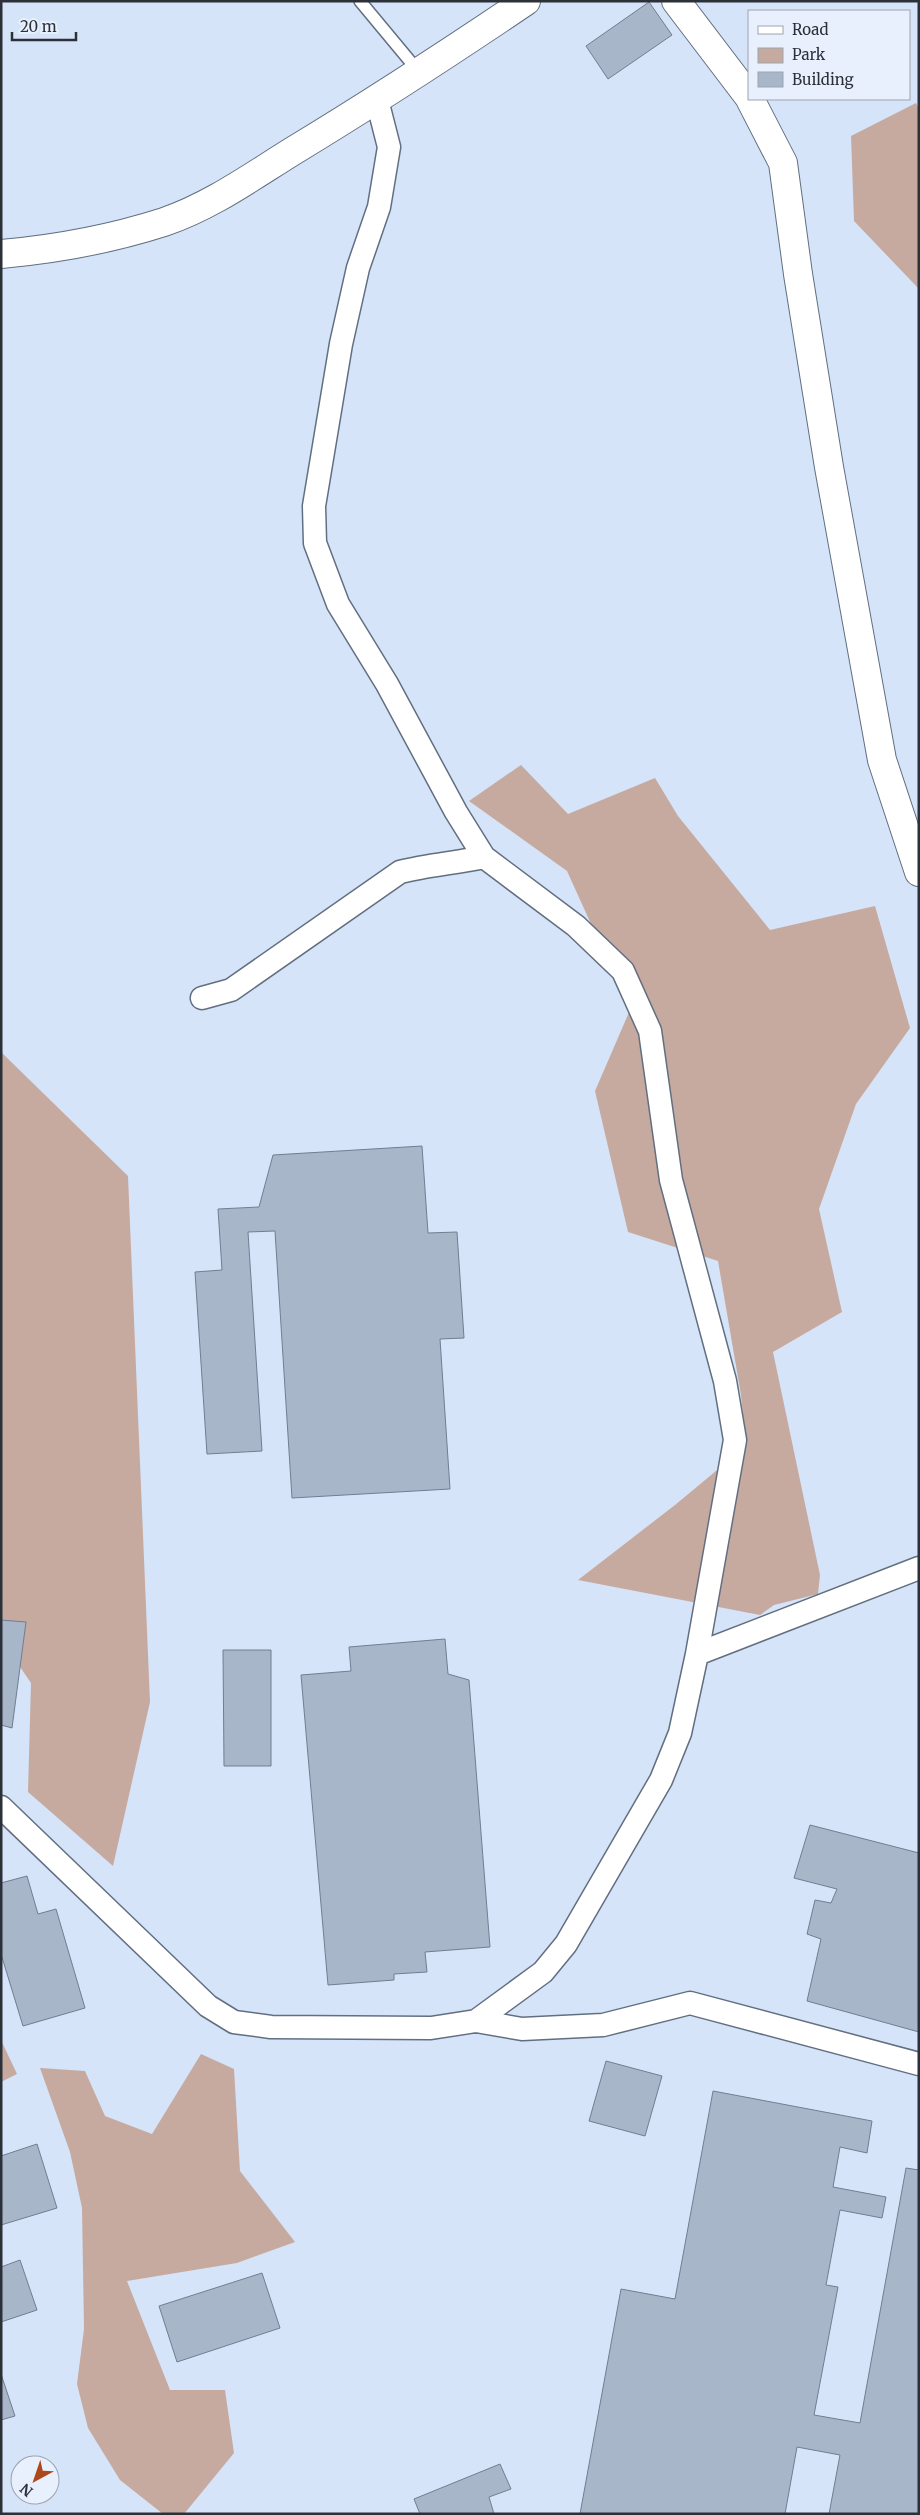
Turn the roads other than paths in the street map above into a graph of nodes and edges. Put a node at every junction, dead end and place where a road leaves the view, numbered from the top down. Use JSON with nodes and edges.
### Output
{"nodes":[{"id":1,"x":360,"y":1,"type":"edge"},
{"id":2,"x":526,"y":1,"type":"edge"},
{"id":3,"x":676,"y":1,"type":"edge"},
{"id":4,"x":420,"y":73,"type":"junction"},
{"id":5,"x":748,"y":95,"type":"edge"},
{"id":6,"x":377,"y":100,"type":"junction"},
{"id":7,"x":751,"y":100,"type":"edge"},
{"id":8,"x":1,"y":254,"type":"edge"},
{"id":9,"x":484,"y":857,"type":"junction"},
{"id":10,"x":919,"y":872,"type":"edge"},
{"id":11,"x":202,"y":998,"type":"dead end"},
{"id":12,"x":919,"y":1568,"type":"edge"},
{"id":13,"x":697,"y":1654,"type":"junction"},
{"id":14,"x":1,"y":1807,"type":"edge"},
{"id":15,"x":476,"y":2021,"type":"junction"},
{"id":16,"x":919,"y":2064,"type":"edge"}],
"edges":[{"from":1,"to":4,"type":"lane"},
{"from":2,"to":4,"type":"street"},
{"from":3,"to":5,"type":"street"},
{"from":4,"to":6,"type":"street"},
{"from":6,"to":8,"type":"street"},
{"from":6,"to":9,"type":"street"},
{"from":7,"to":10,"type":"street"},
{"from":9,"to":11,"type":"street"},
{"from":9,"to":13,"type":"street"},
{"from":12,"to":13,"type":"street"},
{"from":13,"to":15,"type":"street"},
{"from":14,"to":15,"type":"street"},
{"from":15,"to":16,"type":"street"}]}
